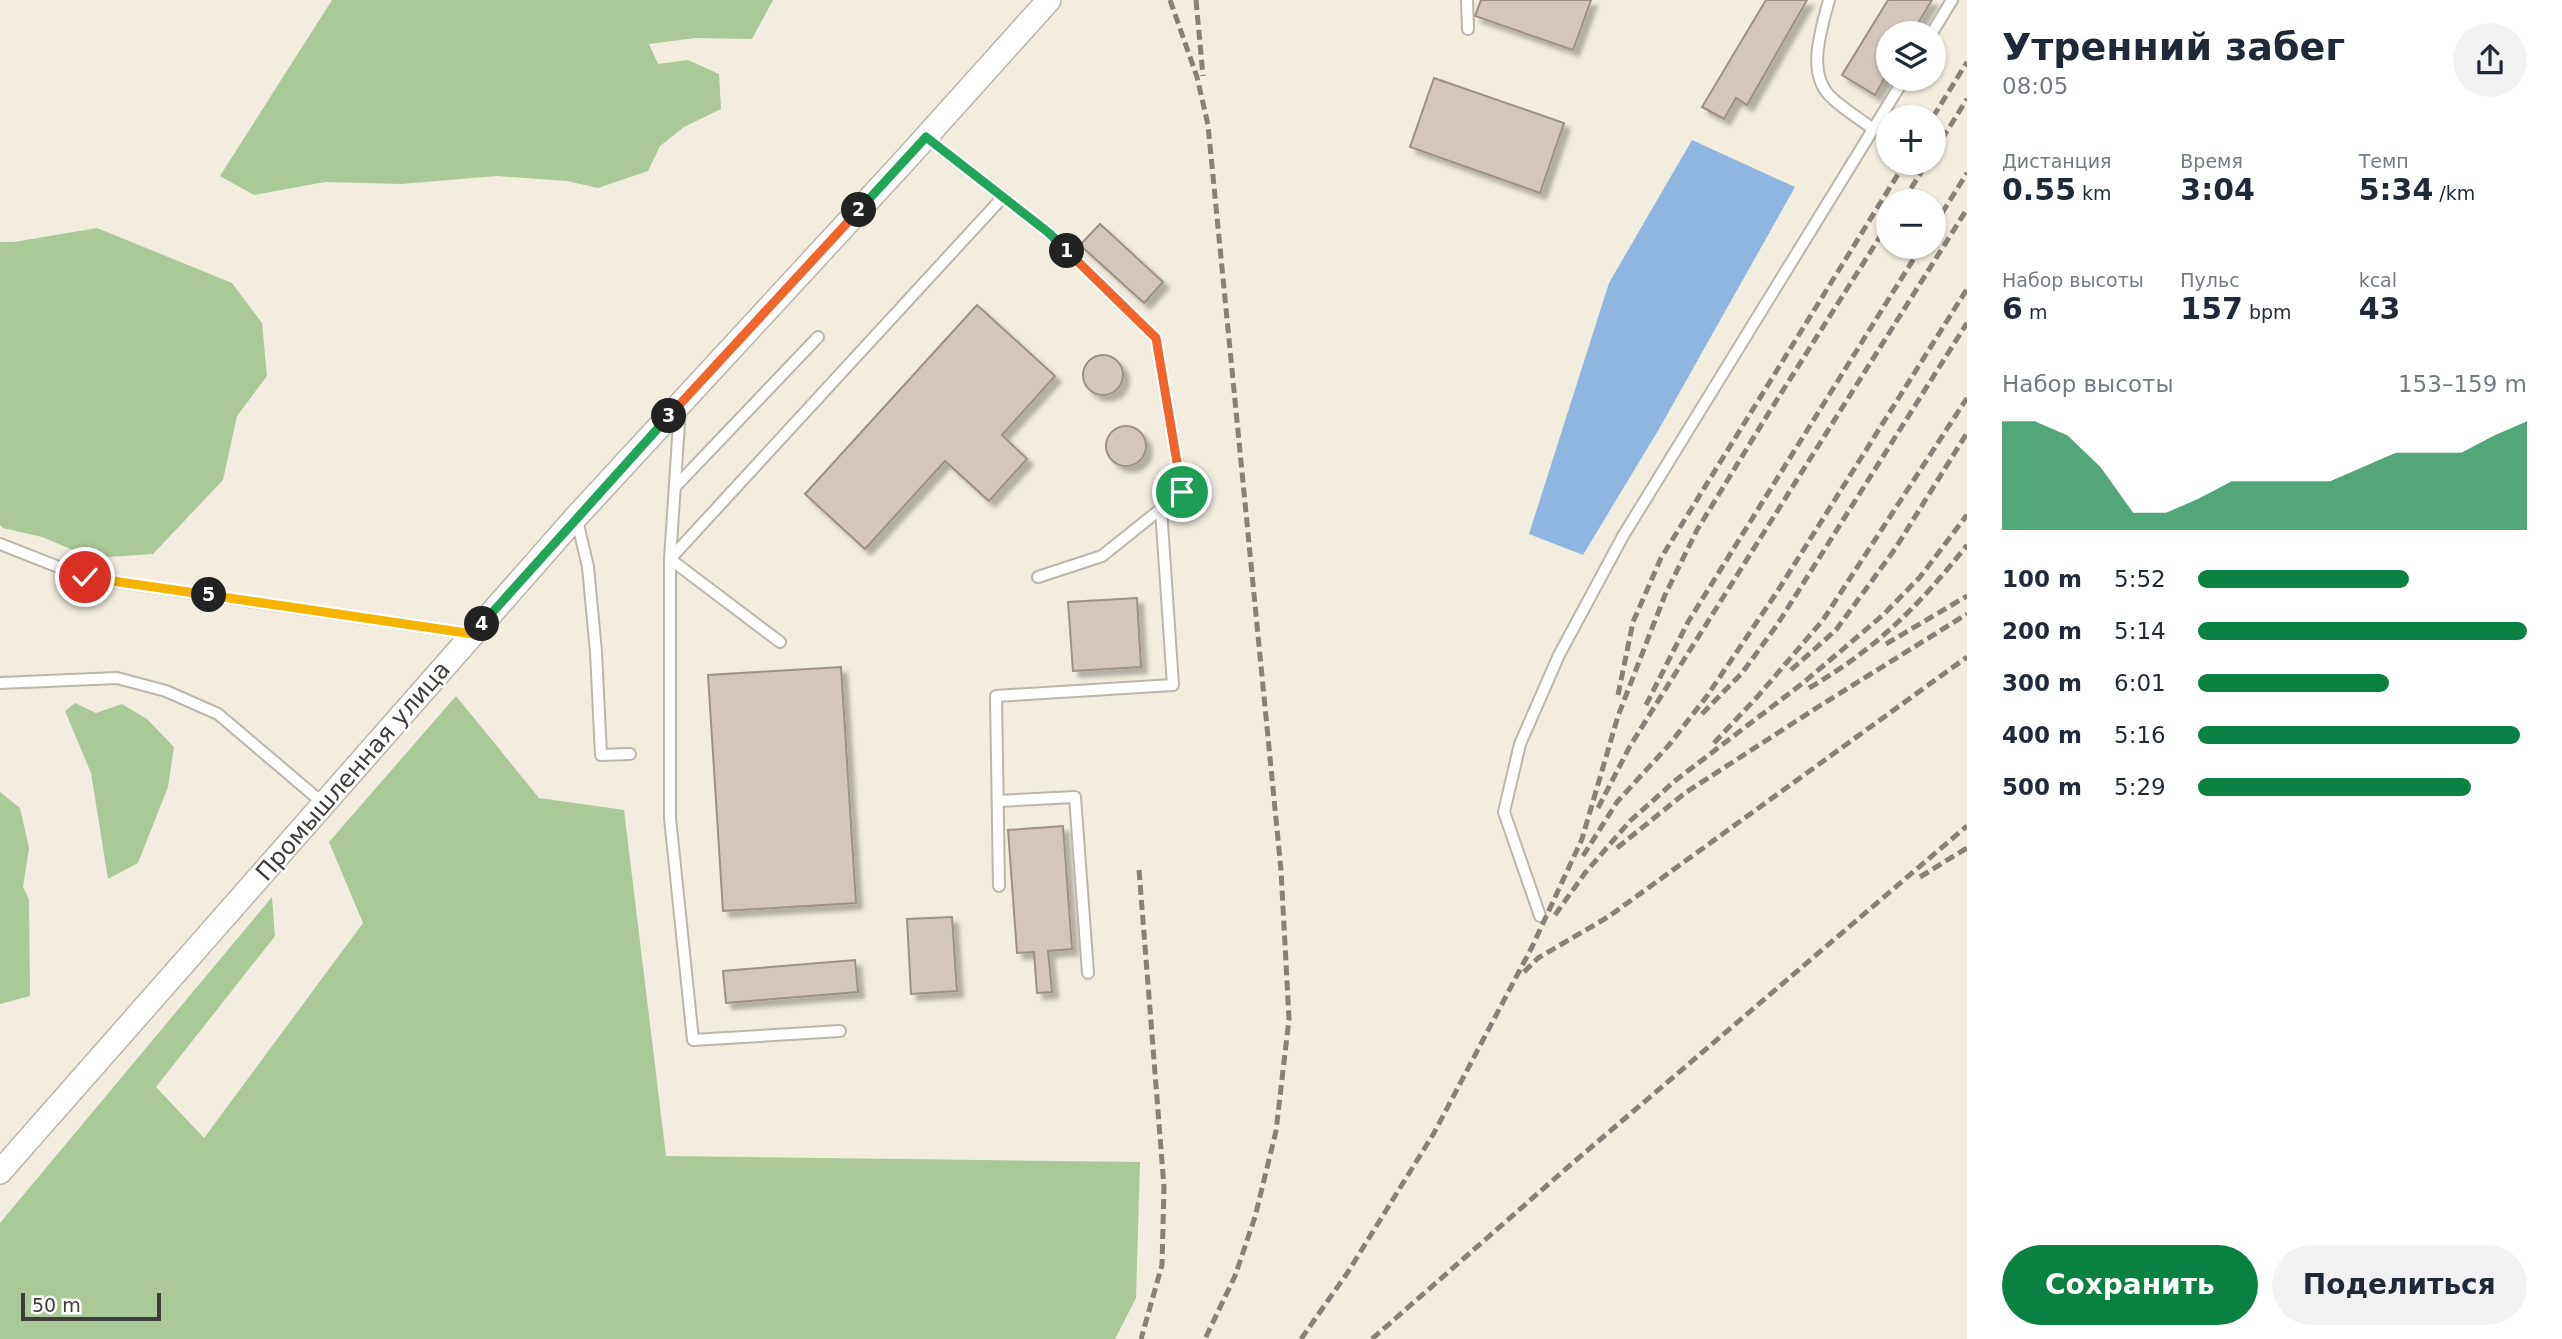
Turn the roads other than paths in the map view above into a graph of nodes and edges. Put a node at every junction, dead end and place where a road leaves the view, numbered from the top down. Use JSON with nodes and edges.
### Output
{"nodes":[{"id":1,"x":1049,"y":0,"type":"edge"},
{"id":2,"x":1467,"y":0,"type":"edge"},
{"id":3,"x":1829,"y":0,"type":"edge"},
{"id":4,"x":1952,"y":0,"type":"edge"},
{"id":5,"x":1939,"y":21,"type":"edge"},
{"id":6,"x":1468,"y":29,"type":"dead end"},
{"id":7,"x":1897,"y":91,"type":"edge"},
{"id":8,"x":1873,"y":129,"type":"junction"},
{"id":9,"x":926,"y":137,"type":"junction"},
{"id":10,"x":1003,"y":197,"type":"junction"},
{"id":11,"x":818,"y":337,"type":"dead end"},
{"id":12,"x":680,"y":404,"type":"junction"},
{"id":13,"x":675,"y":487,"type":"junction"},
{"id":14,"x":1161,"y":509,"type":"junction"},
{"id":15,"x":576,"y":517,"type":"junction"},
{"id":16,"x":0,"y":544,"type":"edge"},
{"id":17,"x":670,"y":559,"type":"junction"},
{"id":18,"x":1038,"y":577,"type":"dead end"},
{"id":19,"x":473,"y":634,"type":"junction"},
{"id":20,"x":780,"y":642,"type":"dead end"},
{"id":21,"x":0,"y":683,"type":"edge"},
{"id":22,"x":629,"y":754,"type":"dead end"},
{"id":23,"x":998,"y":801,"type":"junction"},
{"id":24,"x":324,"y":804,"type":"junction"},
{"id":25,"x":999,"y":886,"type":"dead end"},
{"id":26,"x":1540,"y":916,"type":"dead end"},
{"id":27,"x":1088,"y":972,"type":"dead end"},
{"id":28,"x":840,"y":1031,"type":"dead end"},
{"id":29,"x":0,"y":1172,"type":"edge"}],
"edges":[{"from":1,"to":9,"type":"street","name":"Промышленная улица"},
{"from":2,"to":6,"type":"lane"},
{"from":3,"to":8,"type":"lane"},
{"from":4,"to":5,"type":"lane"},
{"from":7,"to":8,"type":"lane"},
{"from":8,"to":26,"type":"lane"},
{"from":9,"to":10,"type":"lane"},
{"from":9,"to":12,"type":"street","name":"Промышленная улица"},
{"from":10,"to":14,"type":"lane"},
{"from":10,"to":17,"type":"lane"},
{"from":11,"to":13,"type":"lane"},
{"from":12,"to":13,"type":"lane"},
{"from":12,"to":15,"type":"street","name":"Промышленная улица"},
{"from":13,"to":17,"type":"lane"},
{"from":14,"to":18,"type":"lane"},
{"from":14,"to":23,"type":"lane"},
{"from":15,"to":19,"type":"street","name":"Промышленная улица"},
{"from":15,"to":22,"type":"lane"},
{"from":16,"to":19,"type":"lane"},
{"from":17,"to":20,"type":"lane"},
{"from":17,"to":28,"type":"lane"},
{"from":19,"to":24,"type":"street","name":"Промышленная улица"},
{"from":21,"to":24,"type":"lane"},
{"from":23,"to":25,"type":"lane"},
{"from":23,"to":27,"type":"lane"},
{"from":24,"to":29,"type":"street","name":"Промышленная улица"}]}
